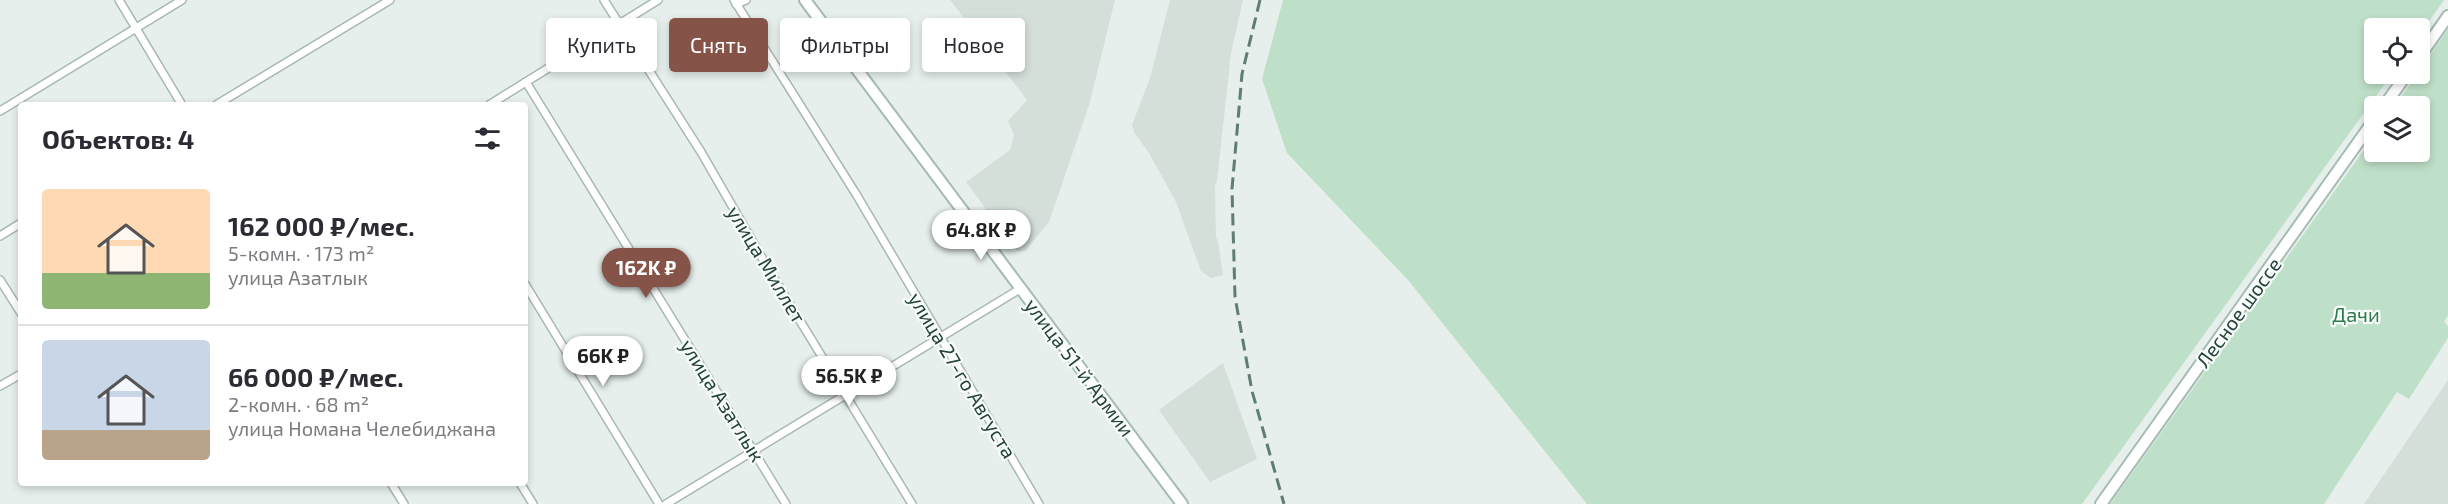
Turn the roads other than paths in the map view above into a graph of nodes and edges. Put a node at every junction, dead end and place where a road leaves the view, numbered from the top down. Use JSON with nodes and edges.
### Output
{"nodes":[{"id":1,"x":119,"y":0,"type":"edge"},
{"id":2,"x":182,"y":0,"type":"edge"},
{"id":3,"x":390,"y":0,"type":"edge"},
{"id":4,"x":604,"y":0,"type":"edge"},
{"id":5,"x":658,"y":0,"type":"edge"},
{"id":6,"x":746,"y":0,"type":"edge"},
{"id":7,"x":805,"y":0,"type":"edge"},
{"id":8,"x":735,"y":2,"type":"edge"},
{"id":9,"x":2448,"y":16,"type":"edge"},
{"id":10,"x":615,"y":18,"type":"edge"},
{"id":11,"x":632,"y":18,"type":"edge"},
{"id":12,"x":136,"y":28,"type":"junction"},
{"id":13,"x":2430,"y":42,"type":"edge"},
{"id":14,"x":546,"y":70,"type":"edge"},
{"id":15,"x":650,"y":72,"type":"edge"},
{"id":16,"x":526,"y":82,"type":"junction"},
{"id":17,"x":180,"y":102,"type":"edge"},
{"id":18,"x":221,"y":102,"type":"edge"},
{"id":19,"x":494,"y":102,"type":"edge"},
{"id":20,"x":0,"y":111,"type":"edge"},
{"id":21,"x":2364,"y":134,"type":"edge"},
{"id":22,"x":18,"y":225,"type":"edge"},
{"id":23,"x":0,"y":236,"type":"edge"},
{"id":24,"x":0,"y":280,"type":"edge"},
{"id":25,"x":528,"y":289,"type":"edge"},
{"id":26,"x":1020,"y":289,"type":"junction"},
{"id":27,"x":18,"y":308,"type":"edge"},
{"id":28,"x":941,"y":337,"type":"junction"},
{"id":29,"x":18,"y":376,"type":"edge"},
{"id":30,"x":0,"y":386,"type":"edge"},
{"id":31,"x":847,"y":394,"type":"junction"},
{"id":32,"x":754,"y":450,"type":"junction"},
{"id":33,"x":393,"y":486,"type":"edge"},
{"id":34,"x":522,"y":486,"type":"edge"},
{"id":35,"x":404,"y":504,"type":"edge"},
{"id":36,"x":533,"y":504,"type":"edge"},
{"id":37,"x":659,"y":504,"type":"edge"},
{"id":38,"x":666,"y":504,"type":"edge"},
{"id":39,"x":786,"y":504,"type":"edge"},
{"id":40,"x":912,"y":504,"type":"edge"},
{"id":41,"x":1039,"y":504,"type":"edge"},
{"id":42,"x":1182,"y":504,"type":"edge"},
{"id":43,"x":2101,"y":504,"type":"edge"}],
"edges":[{"from":1,"to":12,"type":"street"},
{"from":2,"to":12,"type":"street"},
{"from":3,"to":18,"type":"street"},
{"from":4,"to":10,"type":"street","name":"улица Миллет"},
{"from":5,"to":11,"type":"street"},
{"from":6,"to":8,"type":"street"},
{"from":7,"to":26,"type":"main road","name":"улица 51-й Армии"},
{"from":8,"to":28,"type":"street","name":"улица 27-го Августа"},
{"from":9,"to":13,"type":"main road"},
{"from":12,"to":17,"type":"street"},
{"from":12,"to":20,"type":"street"},
{"from":14,"to":16,"type":"street"},
{"from":15,"to":31,"type":"street","name":"улица Миллет"},
{"from":16,"to":19,"type":"street"},
{"from":16,"to":32,"type":"street","name":"улица Азатлык"},
{"from":21,"to":43,"type":"main road","name":"Лесное шоссе"},
{"from":22,"to":23,"type":"street"},
{"from":24,"to":27,"type":"street"},
{"from":25,"to":37,"type":"street"},
{"from":26,"to":28,"type":"street"},
{"from":26,"to":42,"type":"main road","name":"улица 51-й Армии"},
{"from":28,"to":31,"type":"street"},
{"from":28,"to":41,"type":"street","name":"улица 27-го Августа"},
{"from":29,"to":30,"type":"street"},
{"from":31,"to":32,"type":"street"},
{"from":31,"to":40,"type":"street","name":"улица Миллет"},
{"from":32,"to":38,"type":"street"},
{"from":32,"to":39,"type":"street","name":"улица Азатлык"},
{"from":33,"to":35,"type":"street"},
{"from":34,"to":36,"type":"street"}]}
